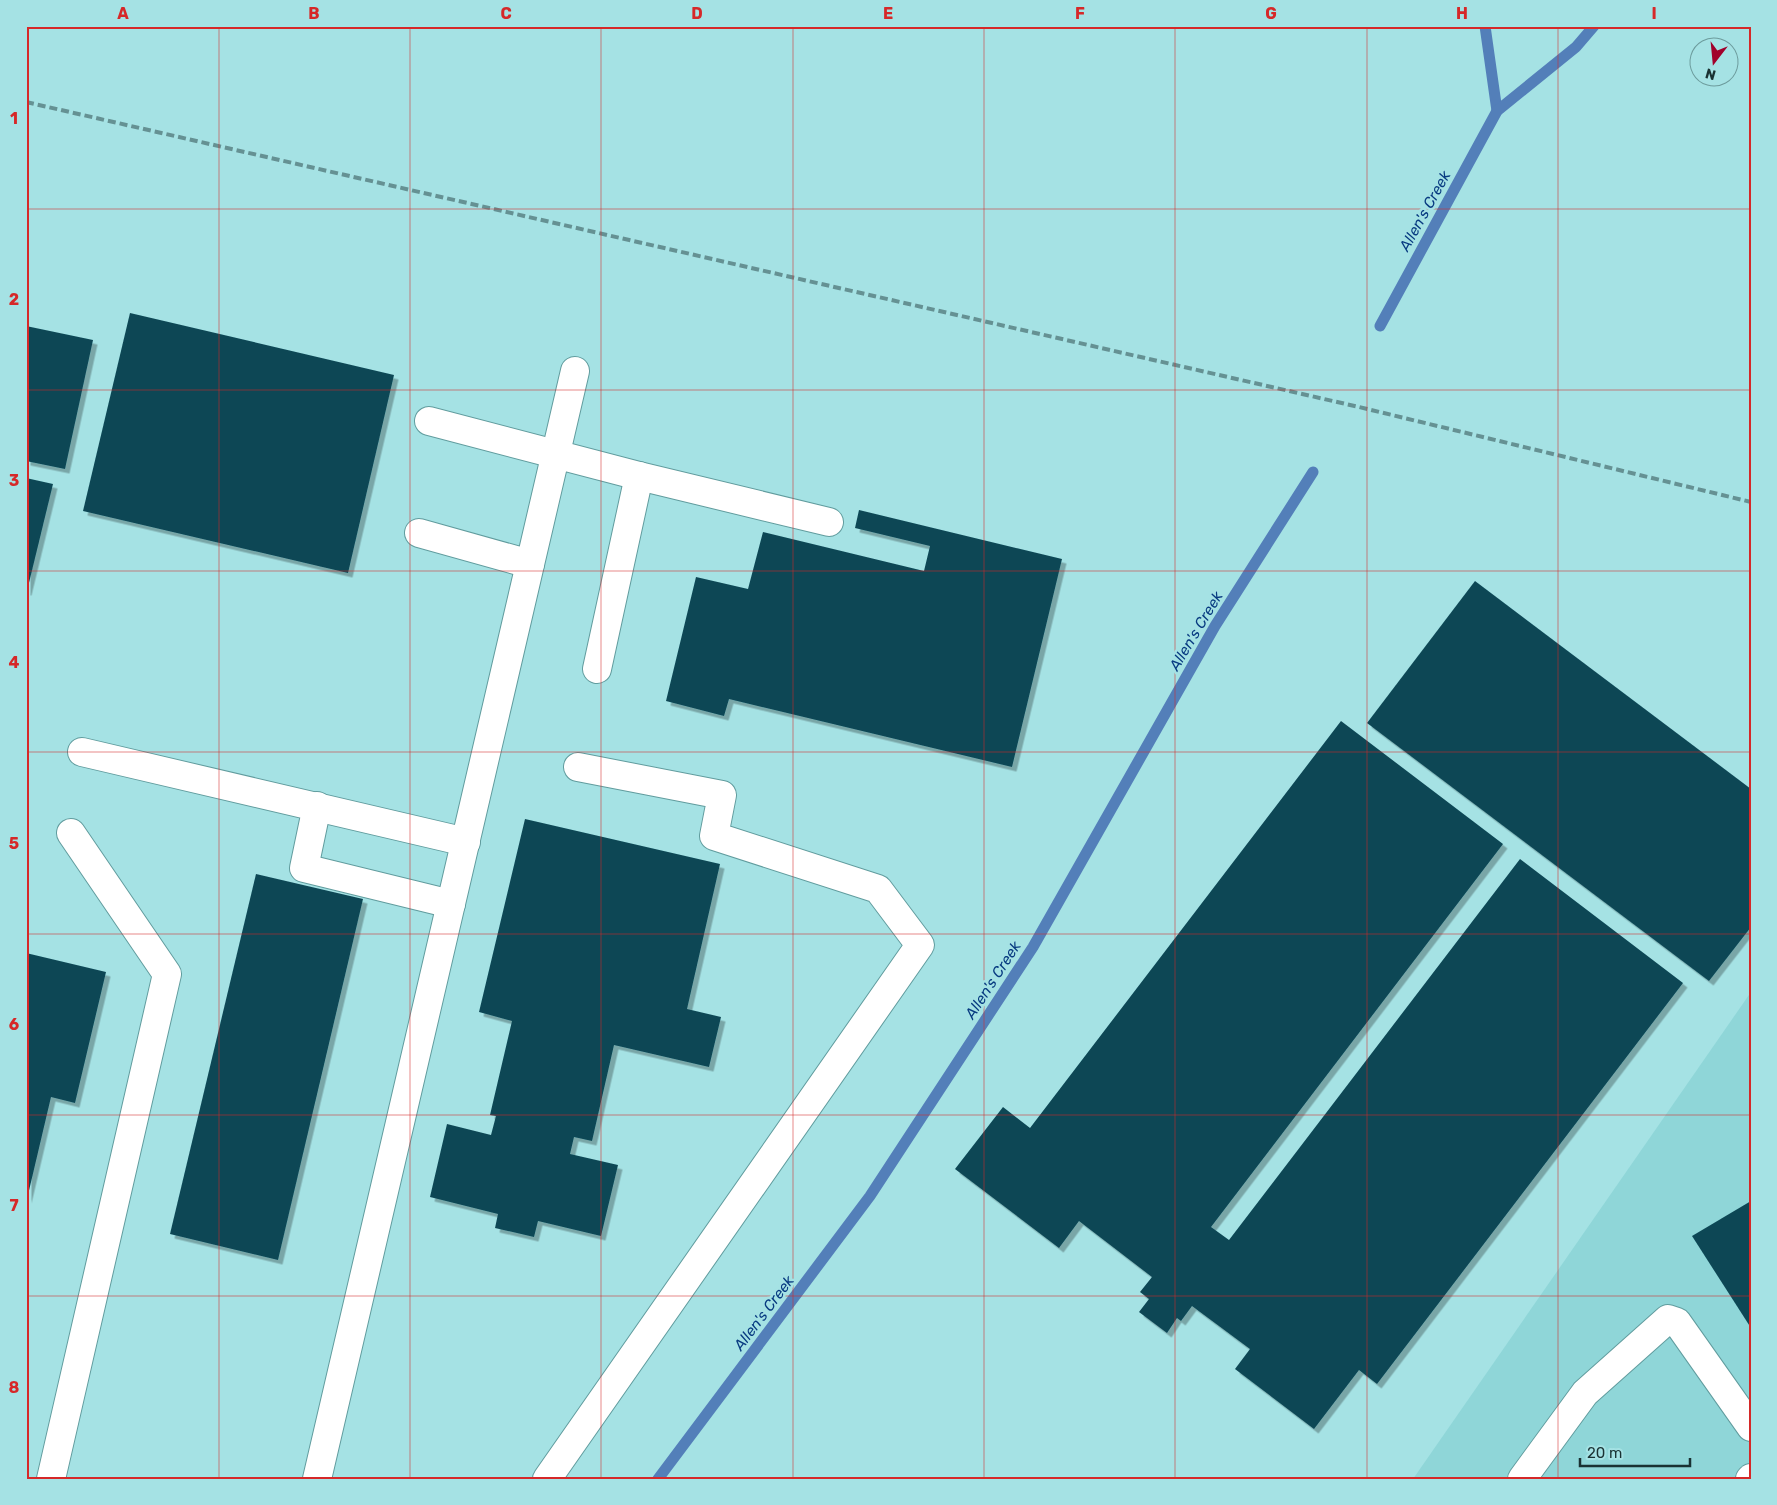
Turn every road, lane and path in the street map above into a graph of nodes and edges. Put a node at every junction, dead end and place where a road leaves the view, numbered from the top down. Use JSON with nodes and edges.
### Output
{"nodes":[{"id":1,"x":575,"y":371,"type":"dead end"},
{"id":2,"x":429,"y":421,"type":"dead end"},
{"id":3,"x":556,"y":454,"type":"junction"},
{"id":4,"x":639,"y":476,"type":"junction"},
{"id":5,"x":829,"y":522,"type":"dead end"},
{"id":6,"x":419,"y":533,"type":"dead end"},
{"id":7,"x":530,"y":564,"type":"junction"},
{"id":8,"x":596,"y":669,"type":"dead end"},
{"id":9,"x":82,"y":752,"type":"dead end"},
{"id":10,"x":578,"y":767,"type":"dead end"},
{"id":11,"x":317,"y":806,"type":"junction"},
{"id":12,"x":71,"y":833,"type":"dead end"},
{"id":13,"x":466,"y":842,"type":"junction"},
{"id":14,"x":451,"y":904,"type":"junction"},
{"id":15,"x":1751,"y":1427,"type":"edge"},
{"id":16,"x":51,"y":1479,"type":"edge"},
{"id":17,"x":317,"y":1479,"type":"edge"},
{"id":18,"x":546,"y":1479,"type":"edge"},
{"id":19,"x":1522,"y":1479,"type":"edge"}],
"edges":[{"from":1,"to":3,"type":"lane"},
{"from":2,"to":3,"type":"lane"},
{"from":3,"to":4,"type":"lane"},
{"from":3,"to":7,"type":"lane"},
{"from":4,"to":5,"type":"lane"},
{"from":4,"to":8,"type":"lane"},
{"from":6,"to":7,"type":"lane"},
{"from":7,"to":13,"type":"lane"},
{"from":9,"to":11,"type":"lane"},
{"from":10,"to":18,"type":"lane"},
{"from":11,"to":13,"type":"lane"},
{"from":11,"to":14,"type":"lane"},
{"from":12,"to":16,"type":"lane"},
{"from":13,"to":14,"type":"lane"},
{"from":14,"to":17,"type":"lane"},
{"from":15,"to":19,"type":"lane"}]}
